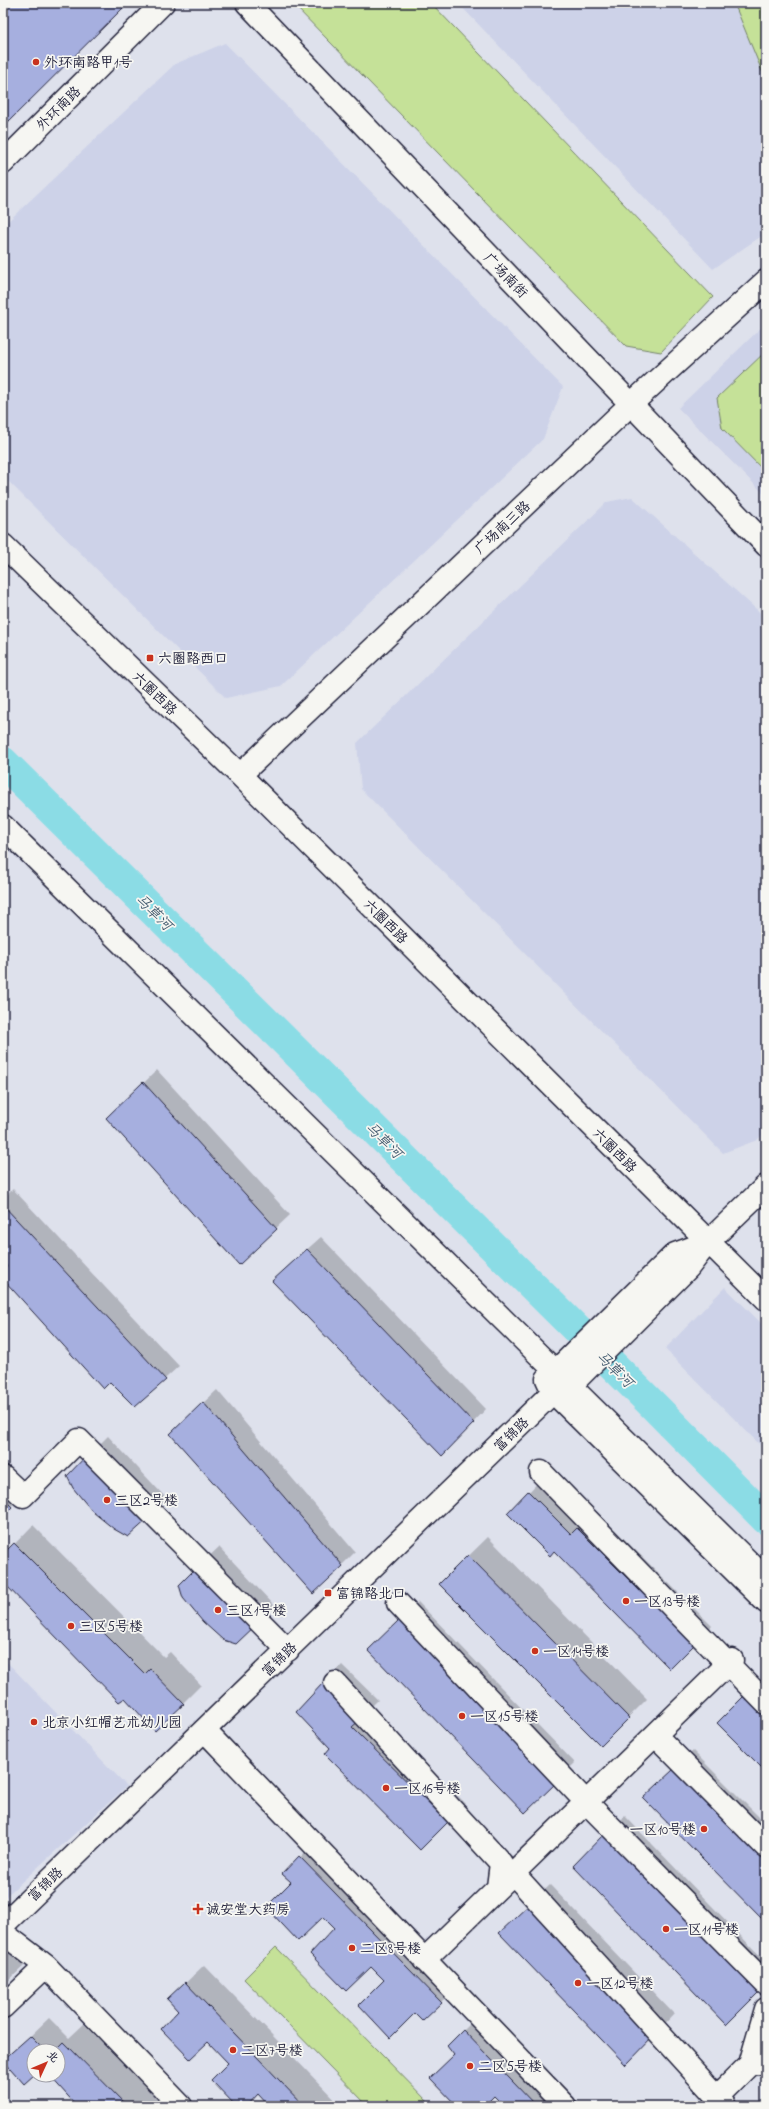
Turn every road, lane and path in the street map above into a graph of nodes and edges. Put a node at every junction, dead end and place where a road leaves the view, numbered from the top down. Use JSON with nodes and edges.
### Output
{"nodes":[{"id":1,"x":164,"y":3,"type":"edge"},
{"id":2,"x":247,"y":3,"type":"edge"},
{"id":3,"x":3,"y":163,"type":"edge"},
{"id":4,"x":766,"y":281,"type":"edge"},
{"id":5,"x":630,"y":405,"type":"junction"},
{"id":6,"x":3,"y":545,"type":"edge"},
{"id":7,"x":766,"y":545,"type":"edge"},
{"id":8,"x":240,"y":775,"type":"junction"},
{"id":9,"x":3,"y":826,"type":"edge"},
{"id":10,"x":766,"y":1186,"type":"edge"},
{"id":11,"x":708,"y":1242,"type":"junction"},
{"id":12,"x":766,"y":1299,"type":"edge"},
{"id":13,"x":564,"y":1379,"type":"junction"},
{"id":14,"x":541,"y":1472,"type":"dead end"},
{"id":15,"x":3,"y":1477,"type":"edge"},
{"id":16,"x":766,"y":1579,"type":"edge"},
{"id":17,"x":766,"y":1602,"type":"edge"},
{"id":18,"x":398,"y":1604,"type":"dead end"},
{"id":19,"x":288,"y":1650,"type":"junction"},
{"id":20,"x":730,"y":1662,"type":"junction"},
{"id":21,"x":335,"y":1683,"type":"dead end"},
{"id":22,"x":766,"y":1703,"type":"edge"},
{"id":23,"x":205,"y":1731,"type":"junction"},
{"id":24,"x":655,"y":1735,"type":"junction"},
{"id":25,"x":586,"y":1802,"type":"junction"},
{"id":26,"x":766,"y":1846,"type":"edge"},
{"id":27,"x":505,"y":1880,"type":"junction"},
{"id":28,"x":3,"y":1925,"type":"edge"},
{"id":29,"x":3,"y":1933,"type":"edge"},
{"id":30,"x":424,"y":1960,"type":"junction"},
{"id":31,"x":46,"y":1966,"type":"junction"},
{"id":32,"x":766,"y":1984,"type":"edge"},
{"id":33,"x":3,"y":2007,"type":"edge"},
{"id":34,"x":766,"y":2009,"type":"edge"},
{"id":35,"x":758,"y":2063,"type":"edge"},
{"id":36,"x":721,"y":2101,"type":"edge"},
{"id":37,"x":181,"y":2106,"type":"edge"},
{"id":38,"x":565,"y":2106,"type":"edge"}],
"edges":[{"from":1,"to":3,"type":"street","name":"外环南路"},
{"from":2,"to":5,"type":"street","name":"广场南街"},
{"from":4,"to":5,"type":"street","name":"广场南三路"},
{"from":5,"to":7,"type":"street","name":"广场南街"},
{"from":5,"to":8,"type":"street","name":"广场南三路"},
{"from":6,"to":8,"type":"street","name":"六圈西路"},
{"from":8,"to":11,"type":"street","name":"六圈西路"},
{"from":9,"to":13,"type":"street"},
{"from":10,"to":11,"type":"street","name":"富锦路"},
{"from":11,"to":12,"type":"street","name":"六圈西路"},
{"from":11,"to":13,"type":"street","name":"富锦路"},
{"from":13,"to":16,"type":"street"},
{"from":13,"to":17,"type":"street"},
{"from":13,"to":19,"type":"street","name":"富锦路"},
{"from":14,"to":20,"type":"street"},
{"from":15,"to":19,"type":"street"},
{"from":18,"to":25,"type":"street"},
{"from":19,"to":23,"type":"street","name":"富锦路"},
{"from":20,"to":22,"type":"street"},
{"from":20,"to":24,"type":"street"},
{"from":21,"to":27,"type":"street"},
{"from":23,"to":28,"type":"street","name":"富锦路"},
{"from":23,"to":30,"type":"street"},
{"from":24,"to":25,"type":"street"},
{"from":24,"to":26,"type":"street"},
{"from":25,"to":27,"type":"street"},
{"from":25,"to":32,"type":"street"},
{"from":27,"to":30,"type":"street"},
{"from":27,"to":36,"type":"street"},
{"from":29,"to":31,"type":"street"},
{"from":30,"to":38,"type":"street"},
{"from":31,"to":33,"type":"street"},
{"from":31,"to":37,"type":"street"},
{"from":34,"to":35,"type":"street"},
{"from":35,"to":36,"type":"street"}]}
